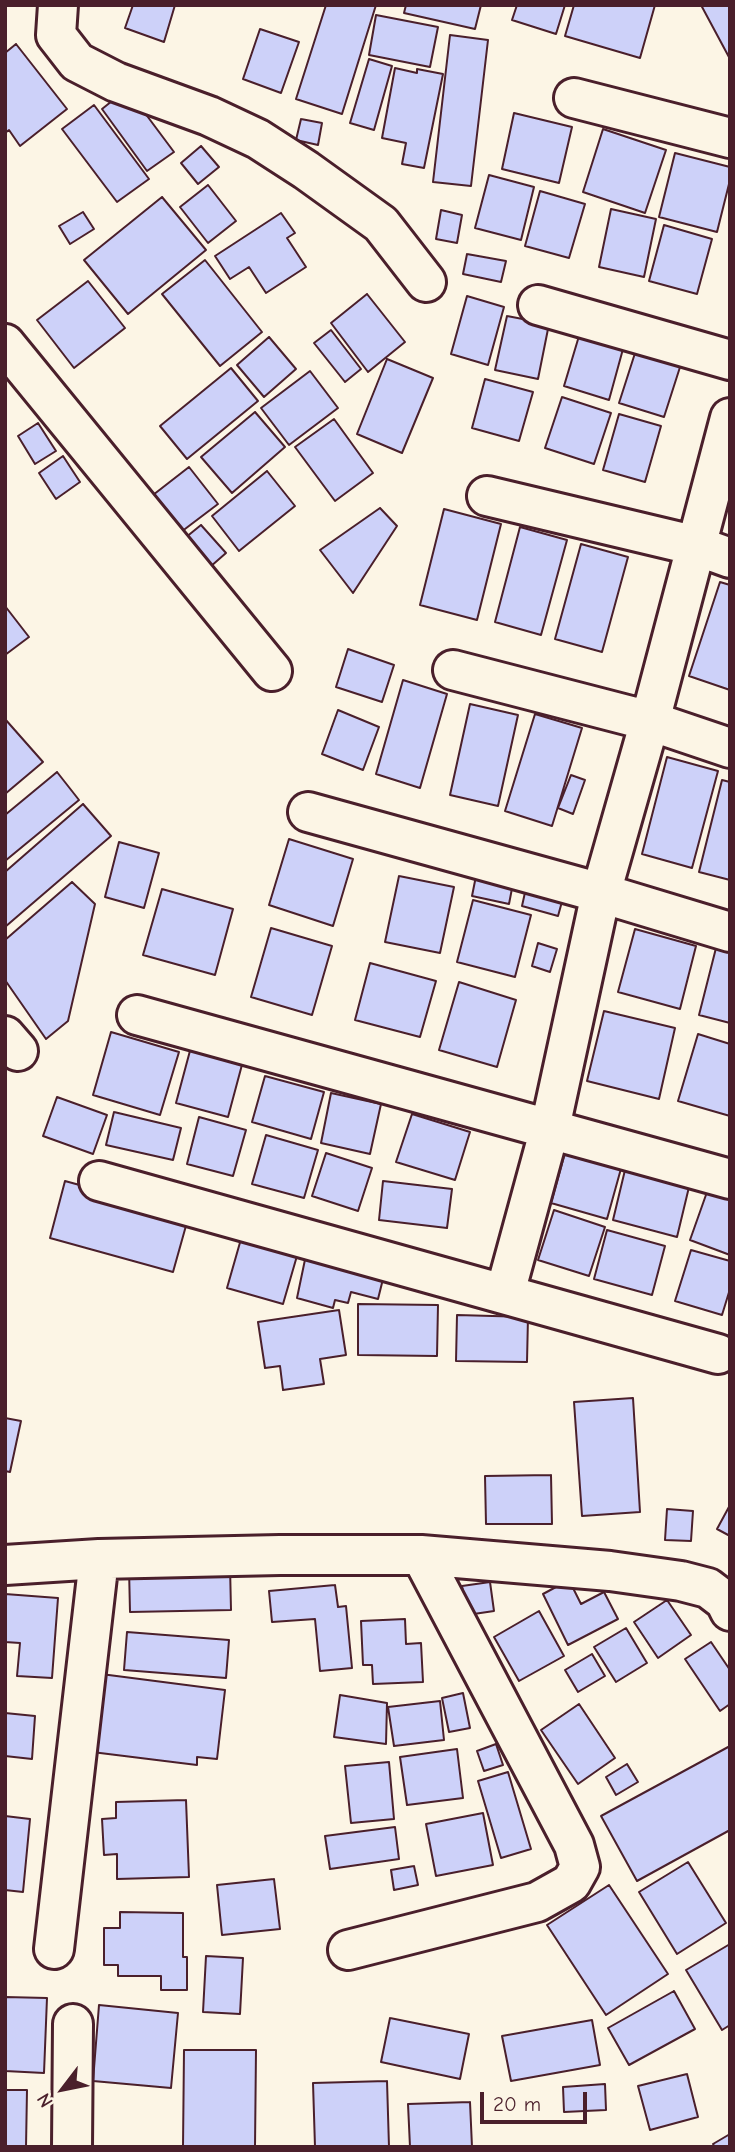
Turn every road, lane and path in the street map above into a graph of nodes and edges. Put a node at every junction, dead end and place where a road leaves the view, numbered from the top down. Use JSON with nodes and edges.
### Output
{"nodes":[{"id":1,"x":58,"y":5,"type":"edge"},
{"id":2,"x":574,"y":98,"type":"dead end"},
{"id":3,"x":730,"y":138,"type":"edge"},
{"id":4,"x":426,"y":282,"type":"dead end"},
{"id":5,"x":538,"y":305,"type":"dead end"},
{"id":6,"x":5,"y":344,"type":"edge"},
{"id":7,"x":730,"y":360,"type":"edge"},
{"id":8,"x":730,"y":418,"type":"edge"},
{"id":9,"x":488,"y":496,"type":"dead end"},
{"id":10,"x":713,"y":552,"type":"edge"},
{"id":11,"x":453,"y":670,"type":"dead end"},
{"id":12,"x":272,"y":671,"type":"dead end"},
{"id":13,"x":650,"y":721,"type":"junction"},
{"id":14,"x":730,"y":748,"type":"edge"},
{"id":15,"x":308,"y":812,"type":"dead end"},
{"id":16,"x":601,"y":893,"type":"junction"},
{"id":17,"x":730,"y":932,"type":"edge"},
{"id":18,"x":137,"y":1016,"type":"dead end"},
{"id":19,"x":550,"y":1128,"type":"junction"},
{"id":20,"x":730,"y":1179,"type":"edge"},
{"id":21,"x":99,"y":1181,"type":"dead end"},
{"id":22,"x":505,"y":1293,"type":"junction"},
{"id":23,"x":718,"y":1354,"type":"dead end"},
{"id":24,"x":421,"y":1555,"type":"junction"},
{"id":25,"x":99,"y":1559,"type":"junction"},
{"id":26,"x":5,"y":1565,"type":"edge"},
{"id":27,"x":730,"y":1611,"type":"edge"},
{"id":28,"x":54,"y":1949,"type":"dead end"},
{"id":29,"x":348,"y":1950,"type":"dead end"},
{"id":30,"x":73,"y":2024,"type":"dead end"},
{"id":31,"x":72,"y":2147,"type":"edge"}],
"edges":[{"from":1,"to":4,"type":"street"},
{"from":2,"to":3,"type":"street"},
{"from":5,"to":7,"type":"street"},
{"from":6,"to":12,"type":"street"},
{"from":8,"to":10,"type":"street"},
{"from":9,"to":10,"type":"street"},
{"from":10,"to":13,"type":"street"},
{"from":11,"to":13,"type":"street"},
{"from":13,"to":14,"type":"street"},
{"from":13,"to":16,"type":"street"},
{"from":15,"to":16,"type":"street"},
{"from":16,"to":17,"type":"street"},
{"from":16,"to":19,"type":"street"},
{"from":18,"to":19,"type":"street"},
{"from":19,"to":20,"type":"street"},
{"from":19,"to":22,"type":"street"},
{"from":21,"to":22,"type":"street"},
{"from":22,"to":23,"type":"street"},
{"from":24,"to":25,"type":"street"},
{"from":24,"to":27,"type":"street"},
{"from":24,"to":29,"type":"street"},
{"from":25,"to":26,"type":"street"},
{"from":25,"to":28,"type":"street"},
{"from":30,"to":31,"type":"street"}]}
